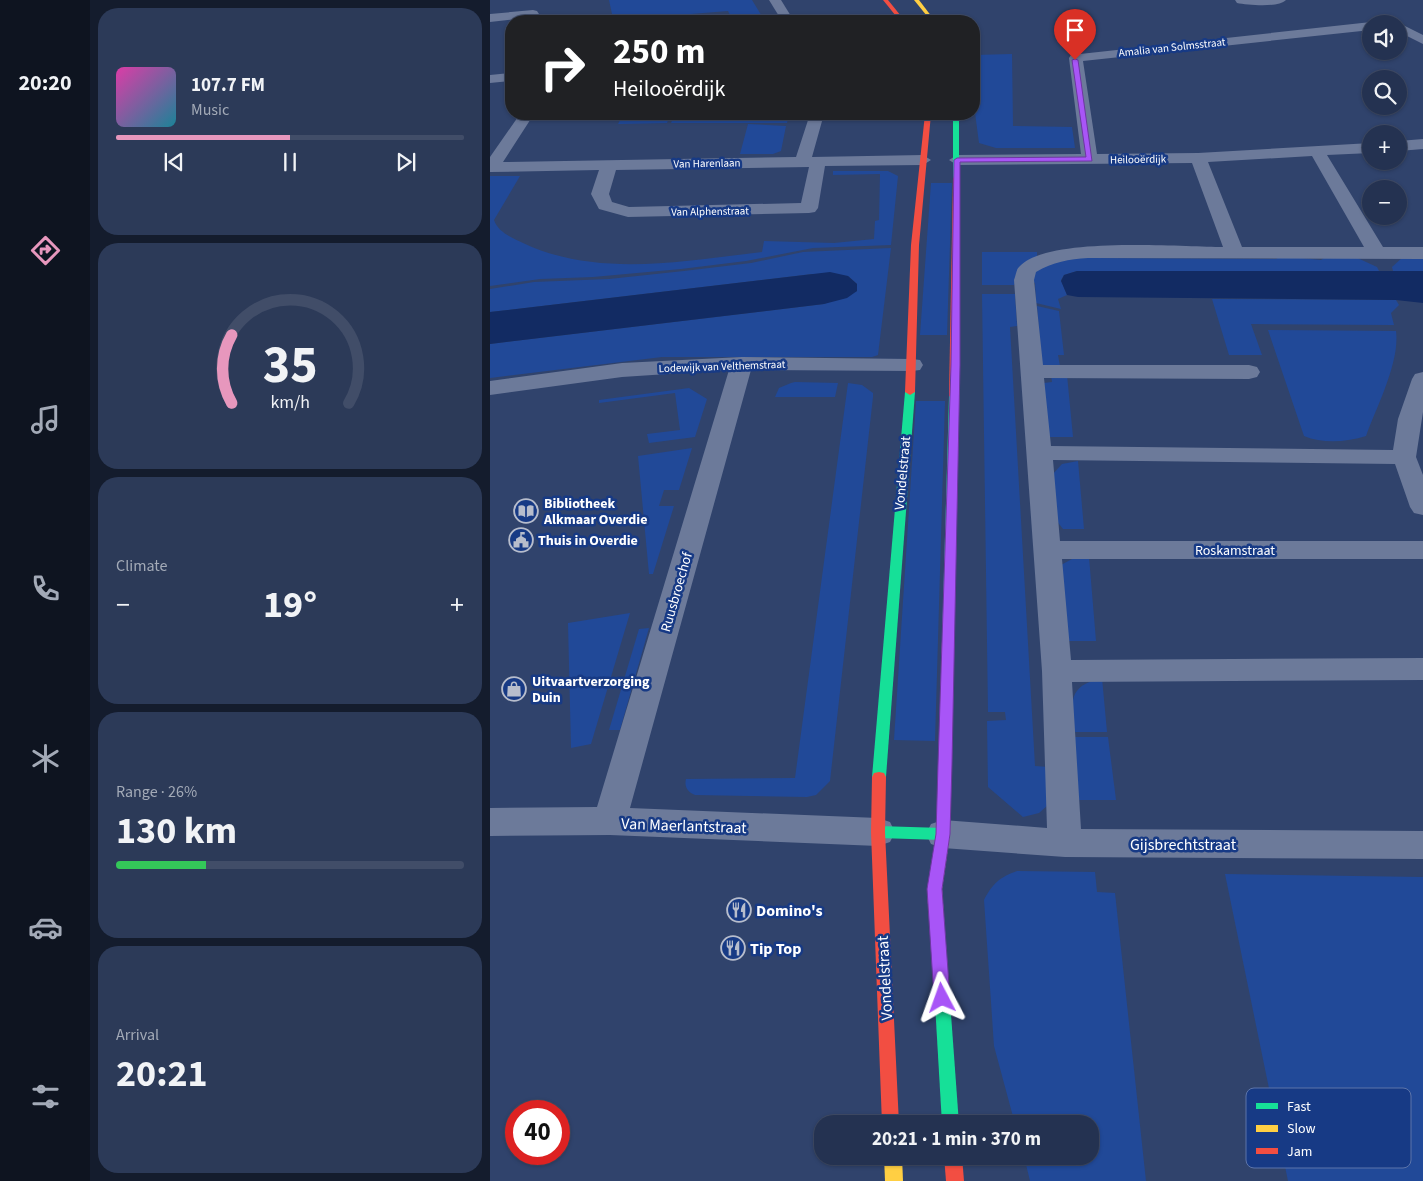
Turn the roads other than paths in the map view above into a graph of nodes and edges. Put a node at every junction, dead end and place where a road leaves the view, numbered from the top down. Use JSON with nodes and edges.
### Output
{"nodes":[{"id":1,"x":531,"y":0,"type":"edge"},
{"id":2,"x":775,"y":0,"type":"edge"},
{"id":3,"x":885,"y":0,"type":"edge"},
{"id":4,"x":916,"y":0,"type":"edge"},
{"id":5,"x":1241,"y":0,"type":"edge"},
{"id":6,"x":1280,"y":0,"type":"edge"},
{"id":7,"x":533,"y":15,"type":"edge"},
{"id":8,"x":784,"y":15,"type":"edge"},
{"id":9,"x":898,"y":15,"type":"edge"},
{"id":10,"x":927,"y":15,"type":"edge"},
{"id":11,"x":490,"y":18,"type":"edge"},
{"id":12,"x":505,"y":18,"type":"edge"},
{"id":13,"x":1362,"y":27,"type":"edge"},
{"id":14,"x":1407,"y":31,"type":"edge"},
{"id":15,"x":1423,"y":40,"type":"edge"},
{"id":16,"x":505,"y":78,"type":"edge"},
{"id":17,"x":490,"y":79,"type":"edge"},
{"id":18,"x":523,"y":120,"type":"edge"},
{"id":19,"x":816,"y":120,"type":"edge"},
{"id":20,"x":928,"y":120,"type":"edge"},
{"id":21,"x":956,"y":120,"type":"edge"},
{"id":22,"x":1423,"y":144,"type":"edge"},
{"id":23,"x":1407,"y":145,"type":"edge"},
{"id":24,"x":1362,"y":149,"type":"edge"},
{"id":25,"x":1318,"y":152,"type":"junction"},
{"id":26,"x":1198,"y":158,"type":"junction"},
{"id":27,"x":1090,"y":159,"type":"junction"},
{"id":28,"x":931,"y":160,"type":"junction"},
{"id":29,"x":957,"y":160,"type":"junction"},
{"id":30,"x":811,"y":161,"type":"junction"},
{"id":31,"x":610,"y":165,"type":"junction"},
{"id":32,"x":491,"y":167,"type":"edge"},
{"id":33,"x":1377,"y":253,"type":"junction"},
{"id":34,"x":1423,"y":253,"type":"edge"},
{"id":35,"x":1235,"y":254,"type":"junction"},
{"id":36,"x":742,"y":363,"type":"junction"},
{"id":37,"x":916,"y":365,"type":"junction"},
{"id":38,"x":1032,"y":371,"type":"junction"},
{"id":39,"x":1249,"y":372,"type":"dead end"},
{"id":40,"x":1423,"y":379,"type":"edge"},
{"id":41,"x":490,"y":388,"type":"edge"},
{"id":42,"x":1416,"y":421,"type":"edge"},
{"id":43,"x":1040,"y":453,"type":"junction"},
{"id":44,"x":1404,"y":457,"type":"junction"},
{"id":45,"x":1423,"y":507,"type":"edge"},
{"id":46,"x":1046,"y":550,"type":"junction"},
{"id":47,"x":1423,"y":550,"type":"edge"},
{"id":48,"x":1423,"y":669,"type":"edge"},
{"id":49,"x":1057,"y":671,"type":"junction"},
{"id":50,"x":610,"y":821,"type":"junction"},
{"id":51,"x":490,"y":822,"type":"edge"},
{"id":52,"x":878,"y":832,"type":"junction"},
{"id":53,"x":943,"y":834,"type":"junction"},
{"id":54,"x":1065,"y":843,"type":"junction"},
{"id":55,"x":1423,"y":845,"type":"edge"},
{"id":56,"x":892,"y":1115,"type":"edge"},
{"id":57,"x":949,"y":1115,"type":"edge"},
{"id":58,"x":893,"y":1165,"type":"edge"},
{"id":59,"x":954,"y":1165,"type":"edge"},
{"id":60,"x":894,"y":1181,"type":"edge"},
{"id":61,"x":955,"y":1181,"type":"edge"}],
"edges":[{"from":1,"to":7,"type":"street"},
{"from":2,"to":8,"type":"street"},
{"from":3,"to":9,"type":"street"},
{"from":4,"to":10,"type":"street"},
{"from":5,"to":6,"type":"street"},
{"from":11,"to":12,"type":"street"},
{"from":13,"to":27,"type":"street","name":"Amalia van Solmsstraat"},
{"from":14,"to":15,"type":"street"},
{"from":16,"to":17,"type":"street"},
{"from":18,"to":32,"type":"street"},
{"from":19,"to":30,"type":"street"},
{"from":20,"to":28,"type":"street","name":"Vondelstraat"},
{"from":21,"to":29,"type":"street"},
{"from":22,"to":23,"type":"street"},
{"from":24,"to":25,"type":"street","name":"Heilooërdijk"},
{"from":25,"to":26,"type":"street","name":"Heilooërdijk"},
{"from":25,"to":33,"type":"street"},
{"from":26,"to":27,"type":"street","name":"Heilooërdijk"},
{"from":26,"to":35,"type":"street"},
{"from":27,"to":29,"type":"street","name":"Heilooërdijk"},
{"from":28,"to":29,"type":"street"},
{"from":28,"to":30,"type":"street","name":"Van Harenlaan"},
{"from":28,"to":37,"type":"street","name":"Vondelstraat"},
{"from":29,"to":53,"type":"street"},
{"from":30,"to":31,"type":"street","name":"Van Harenlaan"},
{"from":30,"to":31,"type":"street","name":"Van Alphenstraat"},
{"from":31,"to":32,"type":"street","name":"Van Harenlaan"},
{"from":33,"to":34,"type":"street"},
{"from":33,"to":35,"type":"street"},
{"from":35,"to":38,"type":"street"},
{"from":36,"to":37,"type":"street","name":"Lodewijk van Velthemstraat"},
{"from":36,"to":41,"type":"street","name":"Lodewijk van Velthemstraat"},
{"from":36,"to":50,"type":"street","name":"Ruusbroechof"},
{"from":37,"to":52,"type":"street","name":"Vondelstraat"},
{"from":38,"to":39,"type":"street"},
{"from":38,"to":43,"type":"street"},
{"from":40,"to":42,"type":"street"},
{"from":42,"to":44,"type":"street"},
{"from":43,"to":44,"type":"street"},
{"from":43,"to":46,"type":"street"},
{"from":44,"to":45,"type":"street"},
{"from":46,"to":47,"type":"street","name":"Roskamstraat"},
{"from":46,"to":49,"type":"street"},
{"from":48,"to":49,"type":"street"},
{"from":49,"to":54,"type":"street"},
{"from":50,"to":51,"type":"street","name":"Van Maerlantstraat"},
{"from":50,"to":52,"type":"street","name":"Van Maerlantstraat"},
{"from":52,"to":53,"type":"street"},
{"from":52,"to":56,"type":"street","name":"Vondelstraat"},
{"from":53,"to":54,"type":"street","name":"Gijsbrechtstraat"},
{"from":53,"to":57,"type":"street"},
{"from":54,"to":55,"type":"street","name":"Gijsbrechtstraat"},
{"from":58,"to":60,"type":"street"},
{"from":59,"to":61,"type":"street"}]}
